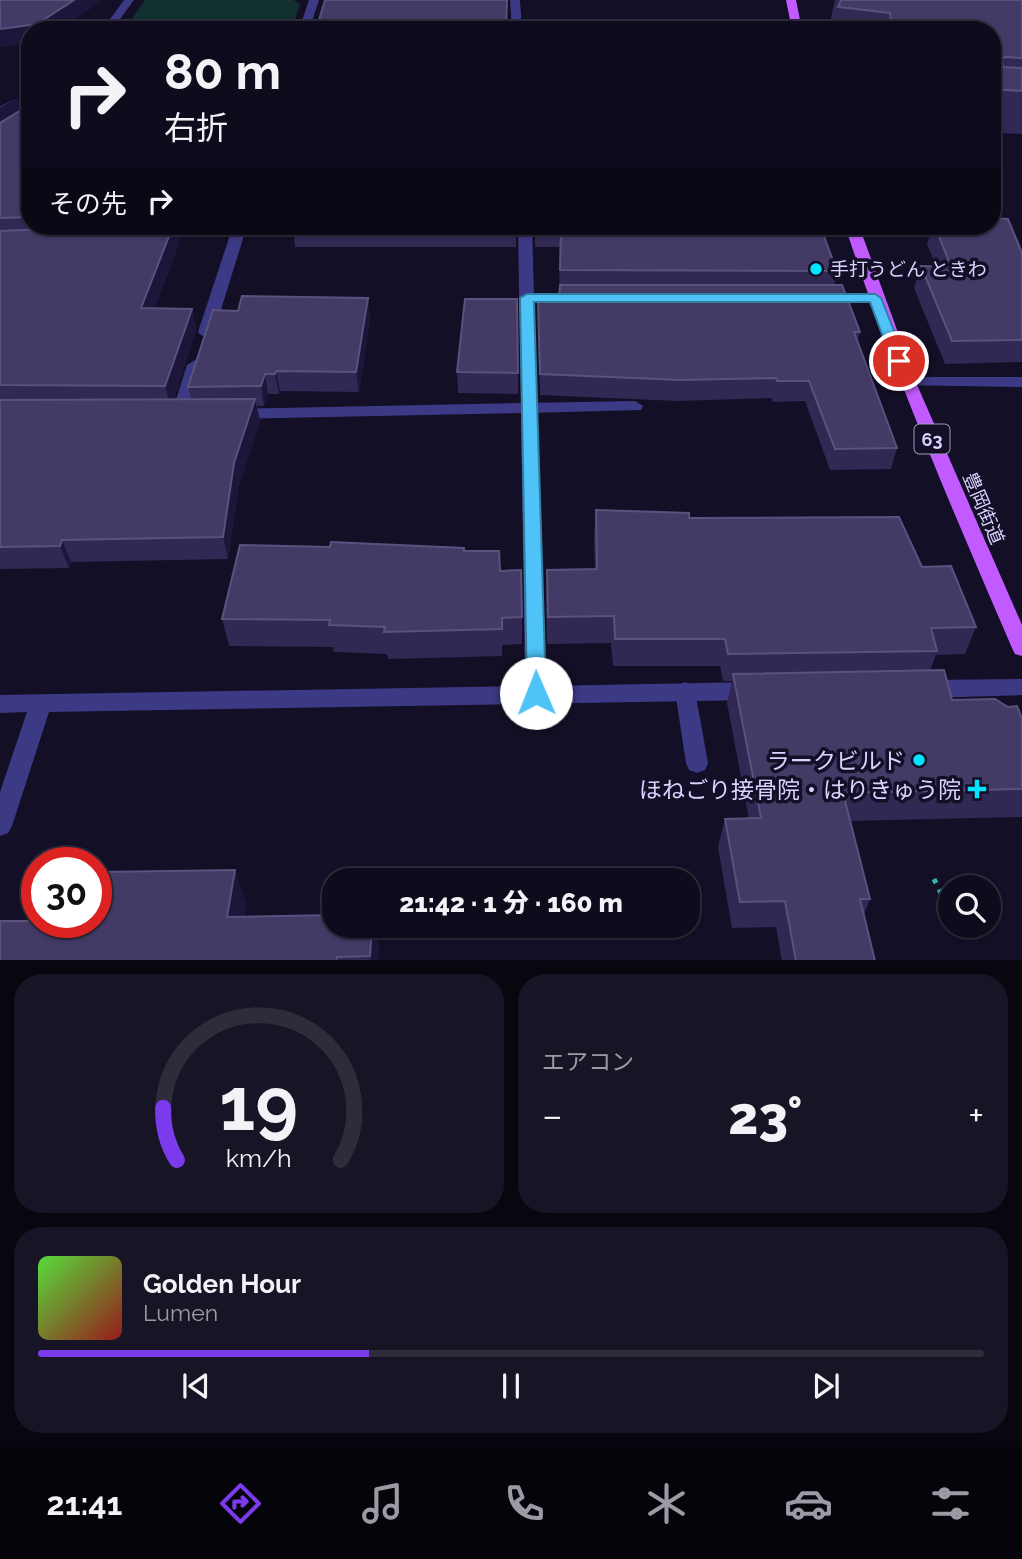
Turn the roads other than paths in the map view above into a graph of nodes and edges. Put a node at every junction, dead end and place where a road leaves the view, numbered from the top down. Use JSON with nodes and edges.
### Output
{"nodes":[{"id":1,"x":130,"y":0,"type":"edge"},
{"id":2,"x":314,"y":0,"type":"edge"},
{"id":3,"x":515,"y":0,"type":"edge"},
{"id":4,"x":790,"y":0,"type":"edge"},
{"id":5,"x":114,"y":21,"type":"edge"},
{"id":6,"x":307,"y":21,"type":"edge"},
{"id":7,"x":516,"y":21,"type":"edge"},
{"id":8,"x":795,"y":21,"type":"edge"},
{"id":9,"x":237,"y":235,"type":"edge"},
{"id":10,"x":525,"y":235,"type":"edge"},
{"id":11,"x":855,"y":235,"type":"edge"},
{"id":12,"x":527,"y":298,"type":"junction"},
{"id":13,"x":596,"y":298,"type":"edge"},
{"id":14,"x":815,"y":298,"type":"edge"},
{"id":15,"x":875,"y":298,"type":"junction"},
{"id":16,"x":908,"y":382,"type":"junction"},
{"id":17,"x":1022,"y":382,"type":"edge"},
{"id":18,"x":635,"y":406,"type":"dead end"},
{"id":19,"x":528,"y":408,"type":"junction"},
{"id":20,"x":221,"y":414,"type":"edge"},
{"id":21,"x":179,"y":415,"type":"edge"},
{"id":22,"x":1022,"y":648,"type":"edge"},
{"id":23,"x":1022,"y":687,"type":"edge"},
{"id":24,"x":904,"y":689,"type":"edge"},
{"id":25,"x":685,"y":691,"type":"junction"},
{"id":26,"x":768,"y":691,"type":"edge"},
{"id":27,"x":536,"y":693,"type":"junction"},
{"id":28,"x":41,"y":703,"type":"junction"},
{"id":29,"x":0,"y":704,"type":"edge"},
{"id":30,"x":697,"y":763,"type":"dead end"},
{"id":31,"x":0,"y":826,"type":"edge"}],
"edges":[{"from":1,"to":5,"type":"street"},
{"from":2,"to":6,"type":"street"},
{"from":3,"to":7,"type":"street"},
{"from":4,"to":8,"type":"main road"},
{"from":9,"to":21,"type":"street"},
{"from":10,"to":12,"type":"street"},
{"from":11,"to":15,"type":"main road","name":"豊岡街道","number":"63"},
{"from":12,"to":13,"type":"street"},
{"from":12,"to":19,"type":"street"},
{"from":14,"to":15,"type":"street"},
{"from":15,"to":16,"type":"main road","name":"豊岡街道","number":"63"},
{"from":16,"to":17,"type":"street"},
{"from":16,"to":22,"type":"main road","name":"豊岡街道","number":"63"},
{"from":18,"to":19,"type":"street"},
{"from":19,"to":20,"type":"street"},
{"from":19,"to":27,"type":"street"},
{"from":23,"to":24,"type":"street"},
{"from":25,"to":26,"type":"street"},
{"from":25,"to":27,"type":"street"},
{"from":25,"to":30,"type":"street"},
{"from":27,"to":28,"type":"street"},
{"from":28,"to":29,"type":"street"},
{"from":28,"to":31,"type":"street"}]}
